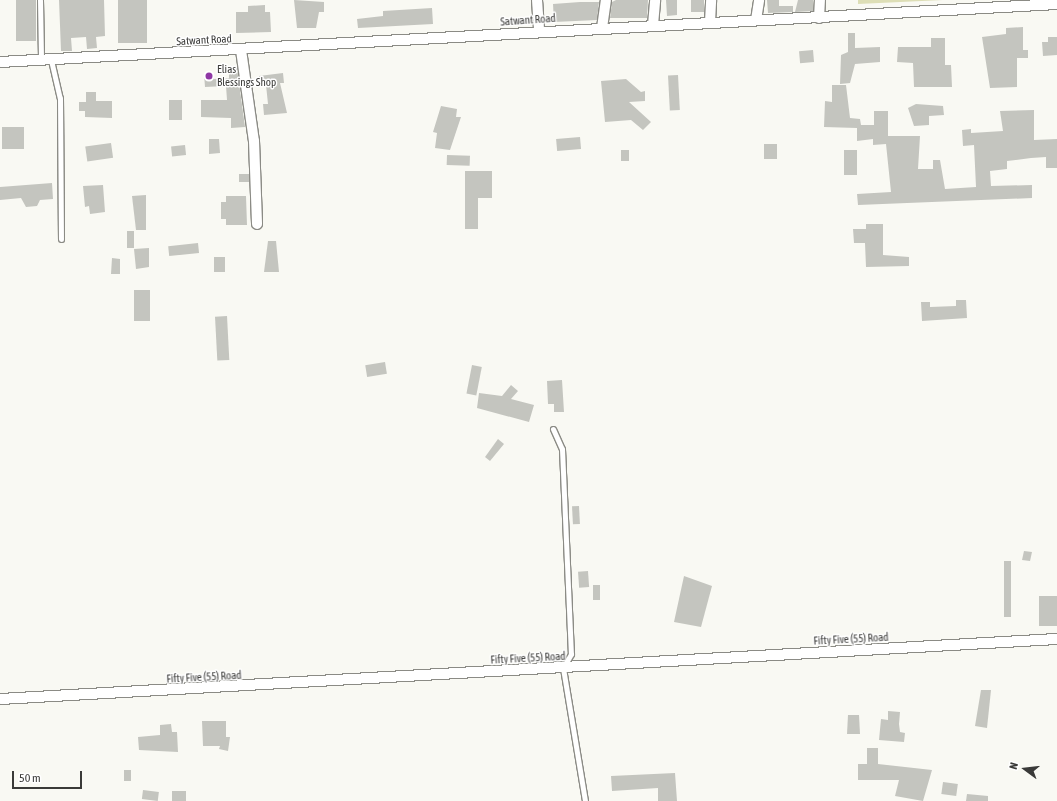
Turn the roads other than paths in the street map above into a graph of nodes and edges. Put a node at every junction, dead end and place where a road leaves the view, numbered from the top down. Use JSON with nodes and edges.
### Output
{"nodes":[{"id":1,"x":40,"y":0,"type":"edge"},
{"id":2,"x":537,"y":0,"type":"edge"},
{"id":3,"x":606,"y":0,"type":"edge"},
{"id":4,"x":655,"y":0,"type":"edge"},
{"id":5,"x":711,"y":0,"type":"edge"},
{"id":6,"x":759,"y":0,"type":"edge"},
{"id":7,"x":820,"y":0,"type":"edge"},
{"id":8,"x":1057,"y":4,"type":"edge"},
{"id":9,"x":819,"y":18,"type":"junction"},
{"id":10,"x":756,"y":20,"type":"junction"},
{"id":11,"x":710,"y":22,"type":"junction"},
{"id":12,"x":653,"y":25,"type":"junction"},
{"id":13,"x":602,"y":28,"type":"junction"},
{"id":14,"x":539,"y":31,"type":"junction"},
{"id":15,"x":241,"y":50,"type":"junction"},
{"id":16,"x":46,"y":61,"type":"junction"},
{"id":17,"x":0,"y":62,"type":"edge"},
{"id":18,"x":257,"y":224,"type":"dead end"},
{"id":19,"x":61,"y":239,"type":"dead end"},
{"id":20,"x":552,"y":429,"type":"dead end"},
{"id":21,"x":1057,"y":639,"type":"edge"},
{"id":22,"x":563,"y":668,"type":"junction"},
{"id":23,"x":0,"y":699,"type":"edge"},
{"id":24,"x":585,"y":801,"type":"edge"}],
"edges":[{"from":1,"to":16,"type":"lane"},
{"from":2,"to":14,"type":"street"},
{"from":3,"to":13,"type":"street"},
{"from":4,"to":12,"type":"street"},
{"from":5,"to":11,"type":"street"},
{"from":6,"to":10,"type":"street"},
{"from":7,"to":9,"type":"street"},
{"from":8,"to":9,"type":"street","name":"Satwant Road"},
{"from":9,"to":10,"type":"street","name":"Satwant Road"},
{"from":10,"to":11,"type":"street","name":"Satwant Road"},
{"from":11,"to":12,"type":"street","name":"Satwant Road"},
{"from":12,"to":13,"type":"street","name":"Satwant Road"},
{"from":13,"to":14,"type":"street","name":"Satwant Road"},
{"from":14,"to":15,"type":"street","name":"Satwant Road"},
{"from":15,"to":16,"type":"street","name":"Satwant Road"},
{"from":15,"to":18,"type":"street"},
{"from":16,"to":17,"type":"street","name":"Satwant Road"},
{"from":16,"to":19,"type":"lane"},
{"from":20,"to":22,"type":"lane"},
{"from":21,"to":22,"type":"street","name":"Fifty Five (55) Road"},
{"from":22,"to":23,"type":"street","name":"Fifty Five (55) Road"},
{"from":22,"to":24,"type":"lane"}]}
